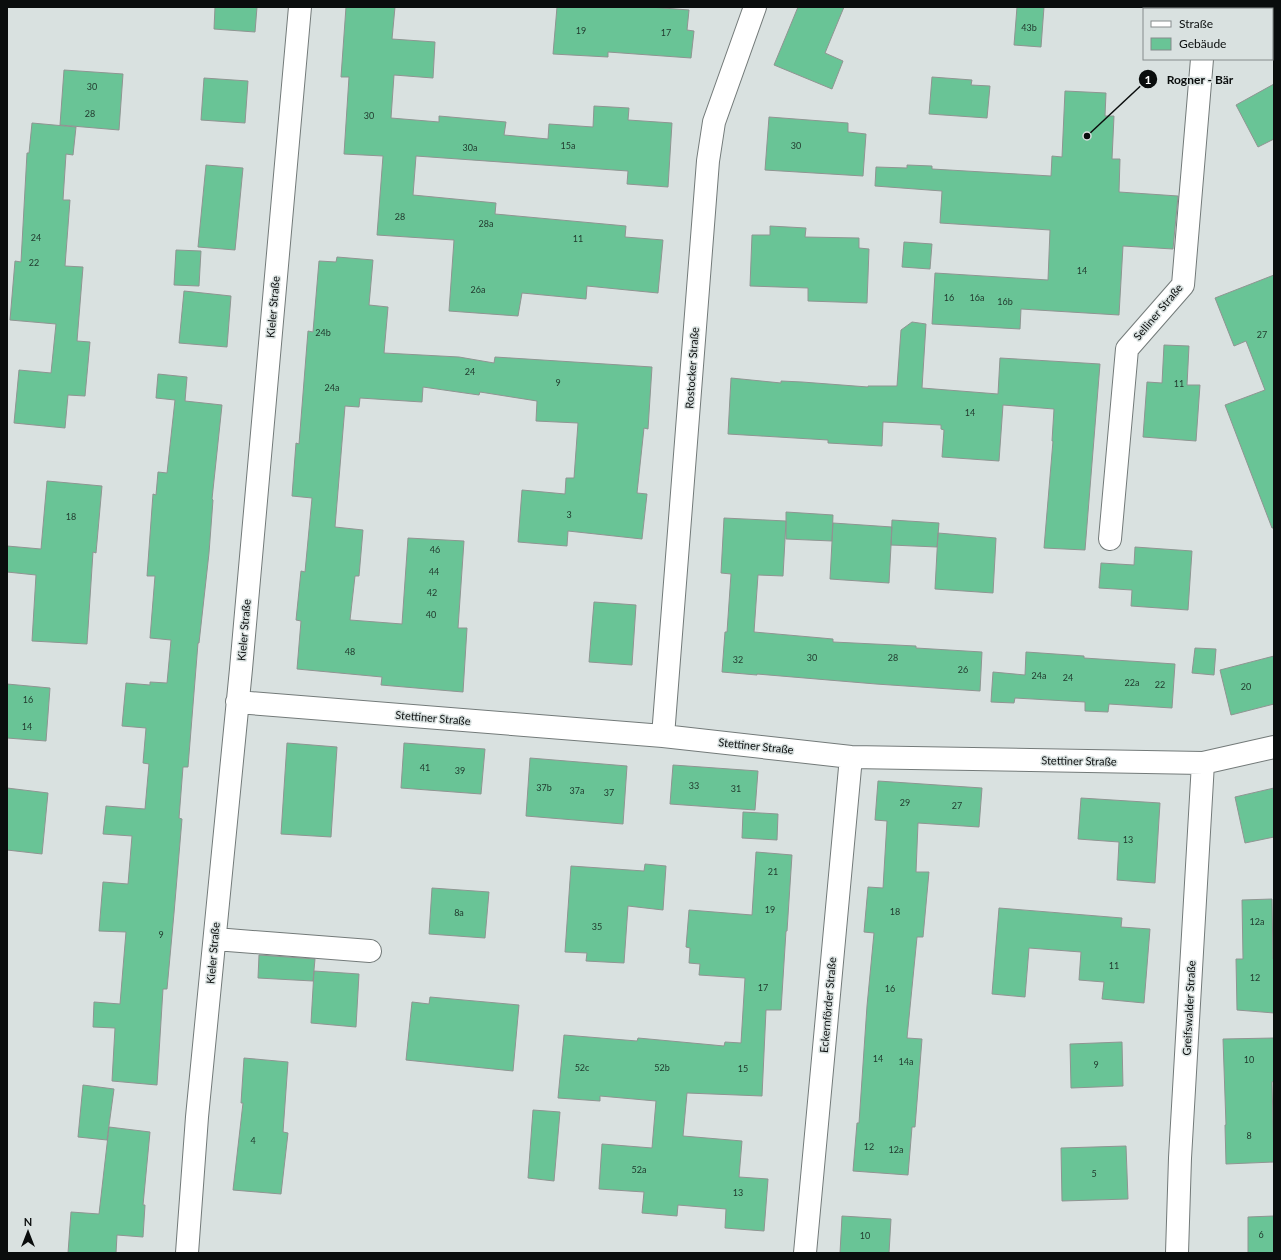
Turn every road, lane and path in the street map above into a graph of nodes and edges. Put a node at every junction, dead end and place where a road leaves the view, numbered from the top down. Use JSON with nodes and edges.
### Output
{"nodes":[{"id":1,"x":300,"y":7,"type":"edge"},
{"id":2,"x":755,"y":7,"type":"edge"},
{"id":3,"x":1202,"y":60,"type":"edge"},
{"id":4,"x":1110,"y":539,"type":"dead end"},
{"id":5,"x":237,"y":702,"type":"junction"},
{"id":6,"x":663,"y":736,"type":"junction"},
{"id":7,"x":1274,"y":747,"type":"edge"},
{"id":8,"x":851,"y":757,"type":"junction"},
{"id":9,"x":1203,"y":763,"type":"junction"},
{"id":10,"x":214,"y":939,"type":"junction"},
{"id":11,"x":370,"y":951,"type":"dead end"},
{"id":12,"x":187,"y":1253,"type":"edge"},
{"id":13,"x":805,"y":1253,"type":"edge"},
{"id":14,"x":1177,"y":1253,"type":"edge"}],
"edges":[{"from":1,"to":5,"type":"street","name":"Kieler Straße"},
{"from":2,"to":6,"type":"street","name":"Rostocker Straße"},
{"from":3,"to":4,"type":"street","name":"Selliner Straße"},
{"from":5,"to":6,"type":"street","name":"Stettiner Straße"},
{"from":5,"to":10,"type":"street","name":"Kieler Straße"},
{"from":6,"to":8,"type":"street","name":"Stettiner Straße"},
{"from":7,"to":9,"type":"street","name":"Stettiner Straße"},
{"from":8,"to":9,"type":"street","name":"Stettiner Straße"},
{"from":8,"to":13,"type":"street","name":"Eckernförder Straße"},
{"from":9,"to":14,"type":"street","name":"Greifswalder Straße"},
{"from":10,"to":11,"type":"street"},
{"from":10,"to":12,"type":"street","name":"Kieler Straße"}]}
